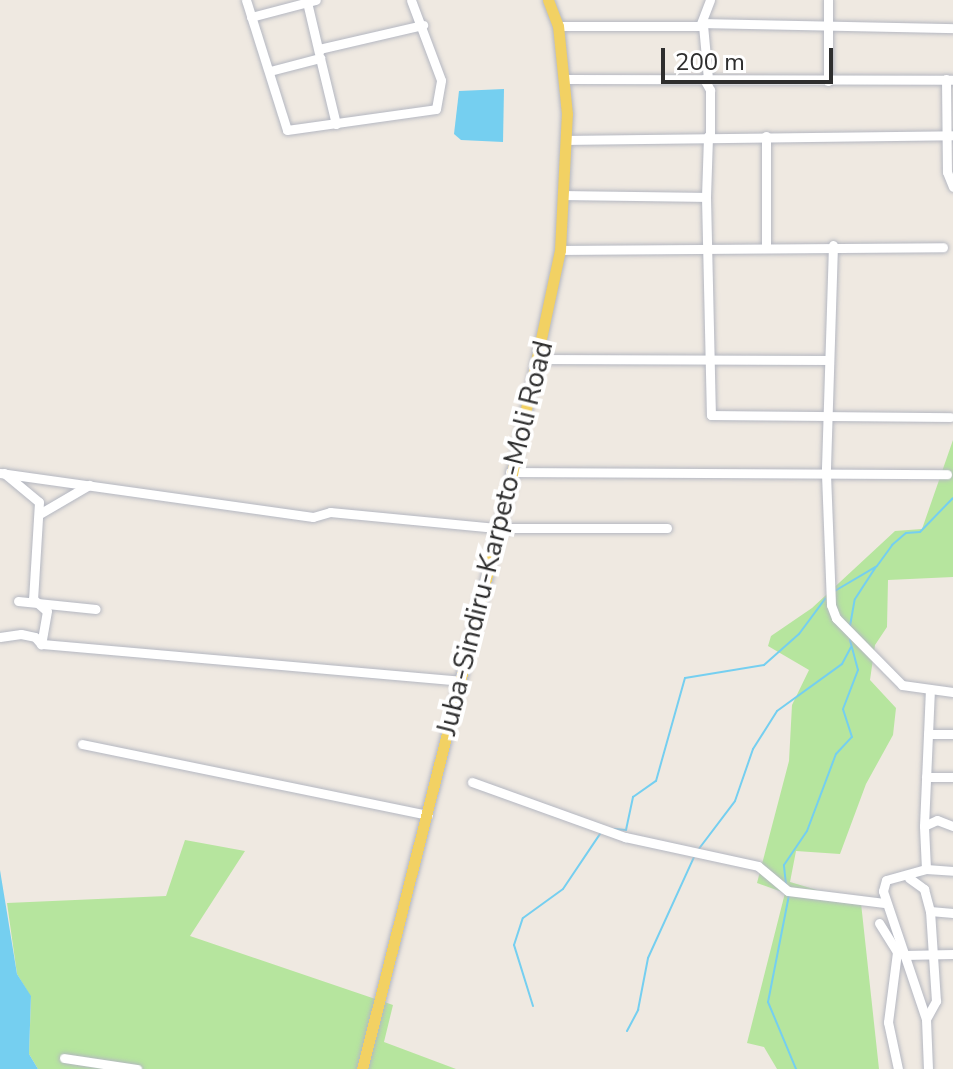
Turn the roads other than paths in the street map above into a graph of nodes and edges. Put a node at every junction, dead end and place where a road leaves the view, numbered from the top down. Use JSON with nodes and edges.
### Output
{"nodes":[{"id":1,"x":246,"y":0,"type":"edge"},
{"id":2,"x":411,"y":0,"type":"edge"},
{"id":3,"x":548,"y":0,"type":"edge"},
{"id":4,"x":710,"y":0,"type":"edge"},
{"id":5,"x":828,"y":0,"type":"edge"},
{"id":6,"x":312,"y":1,"type":"edge"},
{"id":7,"x":251,"y":17,"type":"junction"},
{"id":8,"x":704,"y":24,"type":"junction"},
{"id":9,"x":828,"y":24,"type":"junction"},
{"id":10,"x":423,"y":25,"type":"junction"},
{"id":11,"x":558,"y":26,"type":"junction"},
{"id":12,"x":953,"y":28,"type":"edge"},
{"id":13,"x":320,"y":54,"type":"junction"},
{"id":14,"x":270,"y":71,"type":"junction"},
{"id":15,"x":565,"y":79,"type":"junction"},
{"id":16,"x":706,"y":79,"type":"junction"},
{"id":17,"x":950,"y":79,"type":"edge"},
{"id":18,"x":828,"y":81,"type":"junction"},
{"id":19,"x":336,"y":124,"type":"junction"},
{"id":20,"x":953,"y":135,"type":"edge"},
{"id":21,"x":709,"y":136,"type":"junction"},
{"id":22,"x":766,"y":136,"type":"junction"},
{"id":23,"x":566,"y":140,"type":"junction"},
{"id":24,"x":953,"y":187,"type":"edge"},
{"id":25,"x":564,"y":195,"type":"junction"},
{"id":26,"x":706,"y":197,"type":"junction"},
{"id":27,"x":833,"y":245,"type":"junction"},
{"id":28,"x":766,"y":247,"type":"junction"},
{"id":29,"x":943,"y":247,"type":"dead end"},
{"id":30,"x":707,"y":248,"type":"junction"},
{"id":31,"x":560,"y":250,"type":"junction"},
{"id":32,"x":538,"y":359,"type":"junction"},
{"id":33,"x":710,"y":360,"type":"junction"},
{"id":34,"x":828,"y":360,"type":"junction"},
{"id":35,"x":827,"y":417,"type":"junction"},
{"id":36,"x":950,"y":417,"type":"dead end"},
{"id":37,"x":510,"y":472,"type":"junction"},
{"id":38,"x":2,"y":473,"type":"edge"},
{"id":39,"x":826,"y":474,"type":"junction"},
{"id":40,"x":947,"y":474,"type":"dead end"},
{"id":41,"x":89,"y":485,"type":"junction"},
{"id":42,"x":41,"y":513,"type":"junction"},
{"id":43,"x":496,"y":528,"type":"junction"},
{"id":44,"x":667,"y":528,"type":"dead end"},
{"id":45,"x":33,"y":599,"type":"junction"},
{"id":46,"x":18,"y":601,"type":"dead end"},
{"id":47,"x":96,"y":609,"type":"dead end"},
{"id":48,"x":0,"y":637,"type":"edge"},
{"id":49,"x":41,"y":644,"type":"junction"},
{"id":50,"x":461,"y":681,"type":"junction"},
{"id":51,"x":930,"y":689,"type":"junction"},
{"id":52,"x":953,"y":692,"type":"edge"},
{"id":53,"x":928,"y":734,"type":"junction"},
{"id":54,"x":953,"y":734,"type":"edge"},
{"id":55,"x":82,"y":744,"type":"dead end"},
{"id":56,"x":926,"y":777,"type":"junction"},
{"id":57,"x":953,"y":777,"type":"edge"},
{"id":58,"x":472,"y":782,"type":"dead end"},
{"id":59,"x":428,"y":815,"type":"junction"},
{"id":60,"x":924,"y":826,"type":"junction"},
{"id":61,"x":953,"y":826,"type":"edge"},
{"id":62,"x":926,"y":869,"type":"junction"},
{"id":63,"x":953,"y":871,"type":"edge"},
{"id":64,"x":909,"y":878,"type":"junction"},
{"id":65,"x":884,"y":903,"type":"junction"},
{"id":66,"x":930,"y":911,"type":"junction"},
{"id":67,"x":953,"y":913,"type":"edge"},
{"id":68,"x":879,"y":923,"type":"dead end"},
{"id":69,"x":933,"y":952,"type":"junction"},
{"id":70,"x":953,"y":954,"type":"edge"},
{"id":71,"x":904,"y":955,"type":"junction"},
{"id":72,"x":926,"y":1019,"type":"junction"},
{"id":73,"x":64,"y":1058,"type":"dead end"},
{"id":74,"x":137,"y":1069,"type":"edge"},
{"id":75,"x":362,"y":1069,"type":"edge"},
{"id":76,"x":898,"y":1069,"type":"edge"},
{"id":77,"x":928,"y":1069,"type":"edge"}],
"edges":[{"from":1,"to":7,"type":"street"},
{"from":2,"to":10,"type":"street"},
{"from":3,"to":11,"type":"main road","name":"Juba-Sindiru-Karpeto-Moli Road"},
{"from":4,"to":8,"type":"street"},
{"from":5,"to":9,"type":"street"},
{"from":6,"to":7,"type":"street"},
{"from":6,"to":13,"type":"street"},
{"from":7,"to":14,"type":"street"},
{"from":8,"to":9,"type":"street"},
{"from":8,"to":11,"type":"street"},
{"from":8,"to":16,"type":"street"},
{"from":9,"to":12,"type":"street"},
{"from":9,"to":18,"type":"street"},
{"from":10,"to":13,"type":"street"},
{"from":10,"to":19,"type":"street"},
{"from":11,"to":15,"type":"main road","name":"Juba-Sindiru-Karpeto-Moli Road"},
{"from":13,"to":14,"type":"street"},
{"from":13,"to":19,"type":"street"},
{"from":14,"to":19,"type":"street"},
{"from":15,"to":16,"type":"street"},
{"from":15,"to":23,"type":"main road","name":"Juba-Sindiru-Karpeto-Moli Road"},
{"from":16,"to":18,"type":"street"},
{"from":16,"to":21,"type":"street"},
{"from":17,"to":18,"type":"street"},
{"from":17,"to":24,"type":"street"},
{"from":20,"to":22,"type":"street"},
{"from":21,"to":22,"type":"street"},
{"from":21,"to":23,"type":"street"},
{"from":21,"to":26,"type":"street"},
{"from":22,"to":28,"type":"street"},
{"from":23,"to":25,"type":"main road","name":"Juba-Sindiru-Karpeto-Moli Road"},
{"from":25,"to":26,"type":"street"},
{"from":25,"to":31,"type":"main road","name":"Juba-Sindiru-Karpeto-Moli Road"},
{"from":26,"to":30,"type":"street"},
{"from":27,"to":28,"type":"street"},
{"from":27,"to":29,"type":"street"},
{"from":27,"to":34,"type":"street"},
{"from":28,"to":30,"type":"street"},
{"from":30,"to":31,"type":"street"},
{"from":30,"to":33,"type":"street"},
{"from":31,"to":32,"type":"main road","name":"Juba-Sindiru-Karpeto-Moli Road"},
{"from":32,"to":33,"type":"street"},
{"from":32,"to":37,"type":"main road","name":"Juba-Sindiru-Karpeto-Moli Road"},
{"from":33,"to":34,"type":"street"},
{"from":33,"to":35,"type":"street"},
{"from":34,"to":35,"type":"street"},
{"from":35,"to":36,"type":"street"},
{"from":35,"to":39,"type":"street"},
{"from":37,"to":39,"type":"street"},
{"from":37,"to":43,"type":"main road","name":"Juba-Sindiru-Karpeto-Moli Road"},
{"from":38,"to":41,"type":"street"},
{"from":38,"to":42,"type":"street"},
{"from":39,"to":40,"type":"street"},
{"from":39,"to":51,"type":"street"},
{"from":41,"to":42,"type":"street"},
{"from":41,"to":43,"type":"street"},
{"from":42,"to":45,"type":"street"},
{"from":43,"to":44,"type":"street"},
{"from":43,"to":50,"type":"main road","name":"Juba-Sindiru-Karpeto-Moli Road"},
{"from":45,"to":46,"type":"street"},
{"from":45,"to":47,"type":"street"},
{"from":45,"to":49,"type":"street"},
{"from":48,"to":49,"type":"street"},
{"from":49,"to":50,"type":"street"},
{"from":50,"to":59,"type":"main road","name":"Juba-Sindiru-Karpeto-Moli Road"},
{"from":51,"to":52,"type":"street"},
{"from":51,"to":53,"type":"street"},
{"from":53,"to":54,"type":"street"},
{"from":53,"to":56,"type":"street"},
{"from":55,"to":59,"type":"street"},
{"from":56,"to":57,"type":"street"},
{"from":56,"to":60,"type":"street"},
{"from":58,"to":65,"type":"street"},
{"from":59,"to":75,"type":"main road","name":"Juba-Sindiru-Karpeto-Moli Road"},
{"from":60,"to":61,"type":"street"},
{"from":60,"to":62,"type":"street"},
{"from":62,"to":63,"type":"street"},
{"from":62,"to":64,"type":"street"},
{"from":64,"to":65,"type":"street"},
{"from":64,"to":66,"type":"street"},
{"from":65,"to":71,"type":"street"},
{"from":66,"to":67,"type":"street"},
{"from":66,"to":69,"type":"street"},
{"from":68,"to":76,"type":"street"},
{"from":69,"to":70,"type":"street"},
{"from":69,"to":71,"type":"street"},
{"from":69,"to":72,"type":"street"},
{"from":71,"to":72,"type":"street"},
{"from":72,"to":77,"type":"street"},
{"from":73,"to":74,"type":"street"}]}
